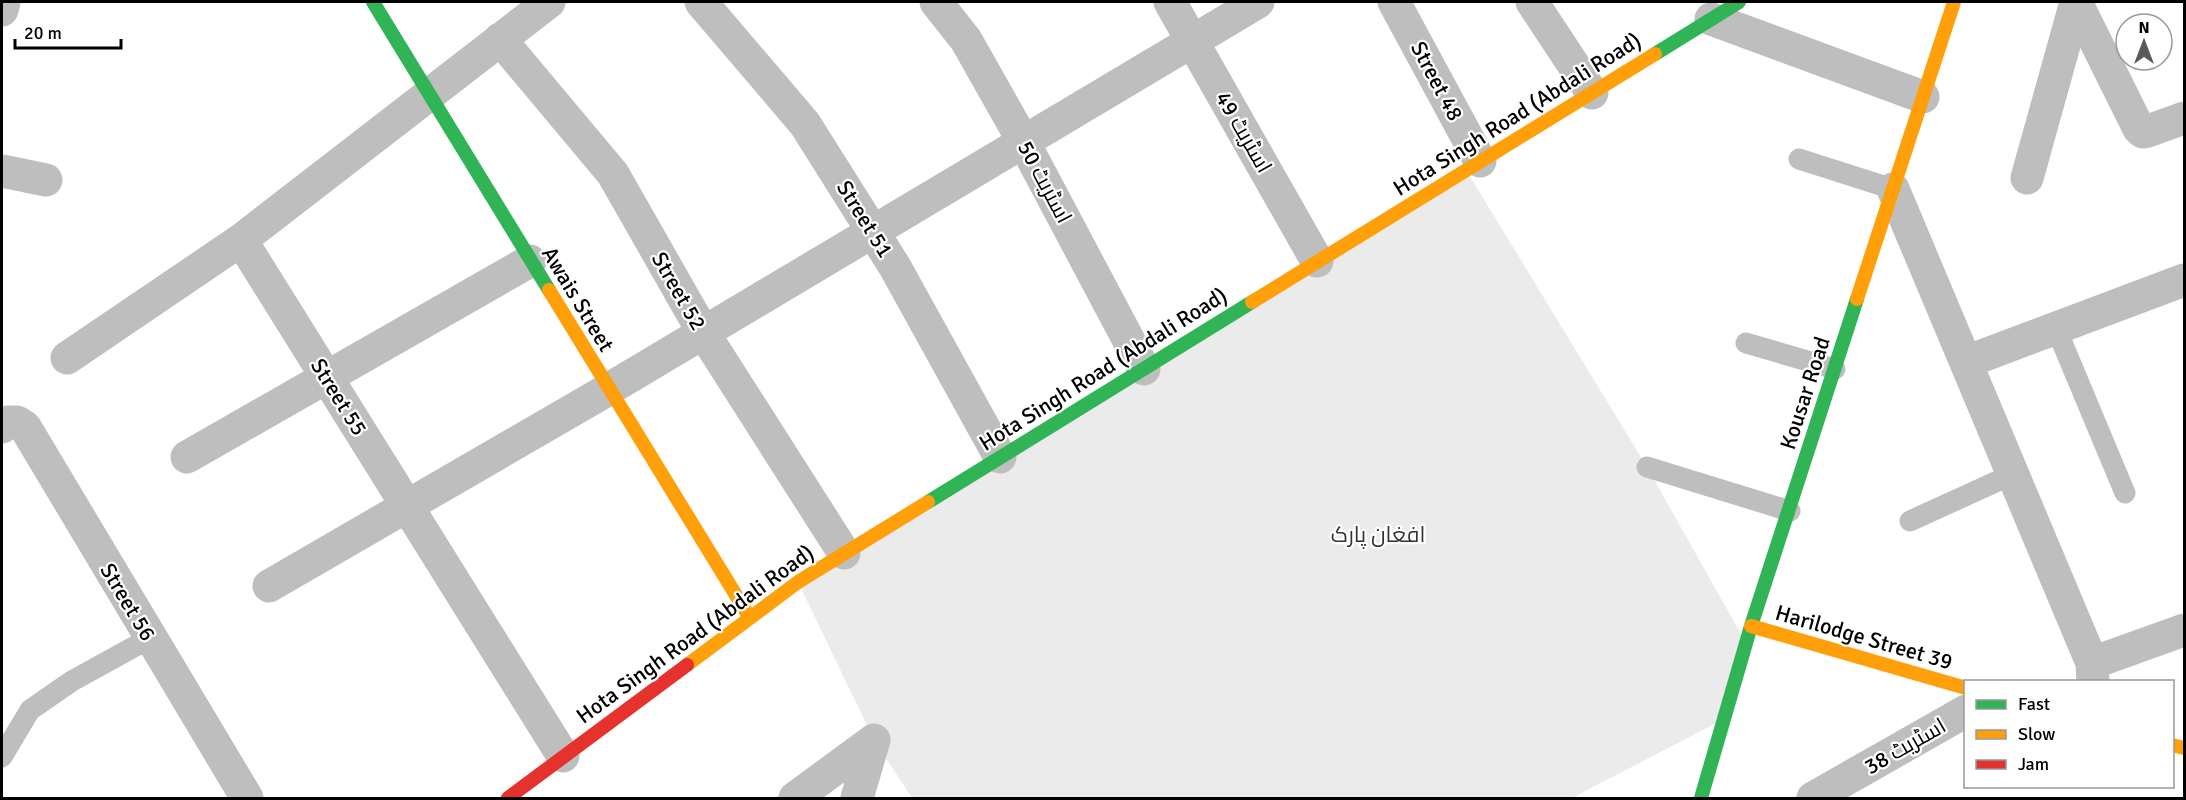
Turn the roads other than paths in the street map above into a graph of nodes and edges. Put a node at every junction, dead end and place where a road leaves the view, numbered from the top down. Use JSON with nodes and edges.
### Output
{"nodes":[{"id":1,"x":4,"y":2,"type":"edge"},
{"id":2,"x":372,"y":2,"type":"edge"},
{"id":3,"x":549,"y":2,"type":"edge"},
{"id":4,"x":700,"y":2,"type":"edge"},
{"id":5,"x":936,"y":2,"type":"edge"},
{"id":6,"x":1170,"y":2,"type":"edge"},
{"id":7,"x":1258,"y":2,"type":"edge"},
{"id":8,"x":1394,"y":2,"type":"edge"},
{"id":9,"x":1532,"y":2,"type":"edge"},
{"id":10,"x":1954,"y":2,"type":"edge"},
{"id":11,"x":2076,"y":2,"type":"edge"},
{"id":12,"x":1729,"y":7,"type":"edge"},
{"id":13,"x":2,"y":10,"type":"edge"},
{"id":14,"x":500,"y":39,"type":"junction"},
{"id":15,"x":1192,"y":41,"type":"junction"},
{"id":16,"x":428,"y":93,"type":"junction"},
{"id":17,"x":1592,"y":93,"type":"junction"},
{"id":18,"x":1923,"y":97,"type":"junction"},
{"id":19,"x":2183,"y":122,"type":"edge"},
{"id":20,"x":1023,"y":141,"type":"junction"},
{"id":21,"x":1799,"y":159,"type":"dead end"},
{"id":22,"x":1480,"y":161,"type":"junction"},
{"id":23,"x":2,"y":171,"type":"edge"},
{"id":24,"x":2027,"y":178,"type":"dead end"},
{"id":25,"x":46,"y":180,"type":"dead end"},
{"id":26,"x":1893,"y":189,"type":"junction"},
{"id":27,"x":873,"y":231,"type":"junction"},
{"id":28,"x":241,"y":240,"type":"junction"},
{"id":29,"x":530,"y":261,"type":"junction"},
{"id":30,"x":1317,"y":261,"type":"junction"},
{"id":31,"x":2184,"y":280,"type":"edge"},
{"id":32,"x":2056,"y":328,"type":"junction"},
{"id":33,"x":703,"y":332,"type":"junction"},
{"id":34,"x":1746,"y":344,"type":"dead end"},
{"id":35,"x":67,"y":358,"type":"dead end"},
{"id":36,"x":1966,"y":362,"type":"junction"},
{"id":37,"x":1144,"y":369,"type":"junction"},
{"id":38,"x":1835,"y":369,"type":"junction"},
{"id":39,"x":327,"y":377,"type":"junction"},
{"id":40,"x":609,"y":389,"type":"junction"},
{"id":41,"x":2,"y":427,"type":"edge"},
{"id":42,"x":187,"y":457,"type":"dead end"},
{"id":43,"x":1000,"y":457,"type":"junction"},
{"id":44,"x":1647,"y":467,"type":"dead end"},
{"id":45,"x":2013,"y":474,"type":"junction"},
{"id":46,"x":2126,"y":493,"type":"dead end"},
{"id":47,"x":408,"y":506,"type":"junction"},
{"id":48,"x":1790,"y":511,"type":"junction"},
{"id":49,"x":1910,"y":520,"type":"dead end"},
{"id":50,"x":844,"y":553,"type":"junction"},
{"id":51,"x":269,"y":586,"type":"dead end"},
{"id":52,"x":750,"y":618,"type":"junction"},
{"id":53,"x":1752,"y":626,"type":"junction"},
{"id":54,"x":2184,"y":630,"type":"edge"},
{"id":55,"x":150,"y":638,"type":"junction"},
{"id":56,"x":2093,"y":672,"type":"edge"},
{"id":57,"x":1964,"y":688,"type":"edge"},
{"id":58,"x":1964,"y":712,"type":"edge"},
{"id":59,"x":563,"y":756,"type":"junction"},
{"id":60,"x":2,"y":757,"type":"edge"},
{"id":61,"x":247,"y":798,"type":"edge"},
{"id":62,"x":508,"y":798,"type":"edge"},
{"id":63,"x":795,"y":798,"type":"edge"},
{"id":64,"x":857,"y":798,"type":"edge"},
{"id":65,"x":1701,"y":798,"type":"edge"},
{"id":66,"x":1813,"y":798,"type":"edge"}],
"edges":[{"from":1,"to":13,"type":"street"},
{"from":2,"to":16,"type":"street","name":"Awais Street"},
{"from":3,"to":14,"type":"street"},
{"from":4,"to":27,"type":"street","name":"Street 51"},
{"from":5,"to":20,"type":"street","name":"اسٹریٹ 50"},
{"from":6,"to":15,"type":"street","name":"اسٹریٹ 49"},
{"from":7,"to":15,"type":"street"},
{"from":8,"to":22,"type":"street","name":"Street 48"},
{"from":9,"to":17,"type":"street"},
{"from":10,"to":18,"type":"street","name":"Kousar Road"},
{"from":11,"to":19,"type":"street"},
{"from":11,"to":24,"type":"street"},
{"from":12,"to":17,"type":"street","name":"Hota Singh Road (Abdali Road)"},
{"from":12,"to":18,"type":"street"},
{"from":14,"to":16,"type":"street"},
{"from":14,"to":33,"type":"street","name":"Street 52"},
{"from":15,"to":20,"type":"street"},
{"from":15,"to":30,"type":"street","name":"اسٹریٹ 49"},
{"from":16,"to":28,"type":"street"},
{"from":16,"to":29,"type":"street","name":"Awais Street"},
{"from":17,"to":22,"type":"street","name":"Hota Singh Road (Abdali Road)"},
{"from":18,"to":26,"type":"street","name":"Kousar Road"},
{"from":20,"to":27,"type":"street"},
{"from":20,"to":37,"type":"street","name":"اسٹریٹ 50"},
{"from":21,"to":26,"type":"lane"},
{"from":22,"to":30,"type":"street","name":"Hota Singh Road (Abdali Road)"},
{"from":23,"to":25,"type":"street"},
{"from":26,"to":36,"type":"street"},
{"from":26,"to":38,"type":"street","name":"Kousar Road"},
{"from":27,"to":33,"type":"street"},
{"from":27,"to":43,"type":"street","name":"Street 51"},
{"from":28,"to":35,"type":"street"},
{"from":28,"to":39,"type":"street","name":"Street 55"},
{"from":29,"to":39,"type":"street"},
{"from":29,"to":40,"type":"street","name":"Awais Street"},
{"from":30,"to":37,"type":"street","name":"Hota Singh Road (Abdali Road)"},
{"from":31,"to":32,"type":"street"},
{"from":32,"to":36,"type":"street"},
{"from":32,"to":46,"type":"lane"},
{"from":33,"to":40,"type":"street"},
{"from":33,"to":50,"type":"street","name":"Street 52"},
{"from":34,"to":38,"type":"lane"},
{"from":36,"to":45,"type":"street"},
{"from":37,"to":43,"type":"street","name":"Hota Singh Road (Abdali Road)"},
{"from":38,"to":48,"type":"street","name":"Kousar Road"},
{"from":39,"to":42,"type":"street"},
{"from":39,"to":47,"type":"street","name":"Street 55"},
{"from":40,"to":47,"type":"street"},
{"from":40,"to":52,"type":"street","name":"Awais Street"},
{"from":41,"to":55,"type":"street","name":"Street 56"},
{"from":43,"to":50,"type":"street","name":"Hota Singh Road (Abdali Road)"},
{"from":44,"to":48,"type":"lane"},
{"from":45,"to":49,"type":"lane"},
{"from":45,"to":56,"type":"street"},
{"from":47,"to":51,"type":"street"},
{"from":47,"to":59,"type":"street","name":"Street 55"},
{"from":48,"to":53,"type":"street","name":"Kousar Road"},
{"from":50,"to":52,"type":"street","name":"Hota Singh Road (Abdali Road)"},
{"from":52,"to":59,"type":"street","name":"Hota Singh Road (Abdali Road)"},
{"from":53,"to":57,"type":"street","name":"Harilodge Street 39"},
{"from":53,"to":65,"type":"street","name":"Kousar Road"},
{"from":54,"to":56,"type":"street"},
{"from":55,"to":60,"type":"lane"},
{"from":55,"to":61,"type":"street","name":"Street 56"},
{"from":58,"to":66,"type":"street","name":"اسٹریٹ 38"},
{"from":59,"to":62,"type":"street","name":"Hota Singh Road (Abdali Road)"},
{"from":63,"to":64,"type":"street"}]}
